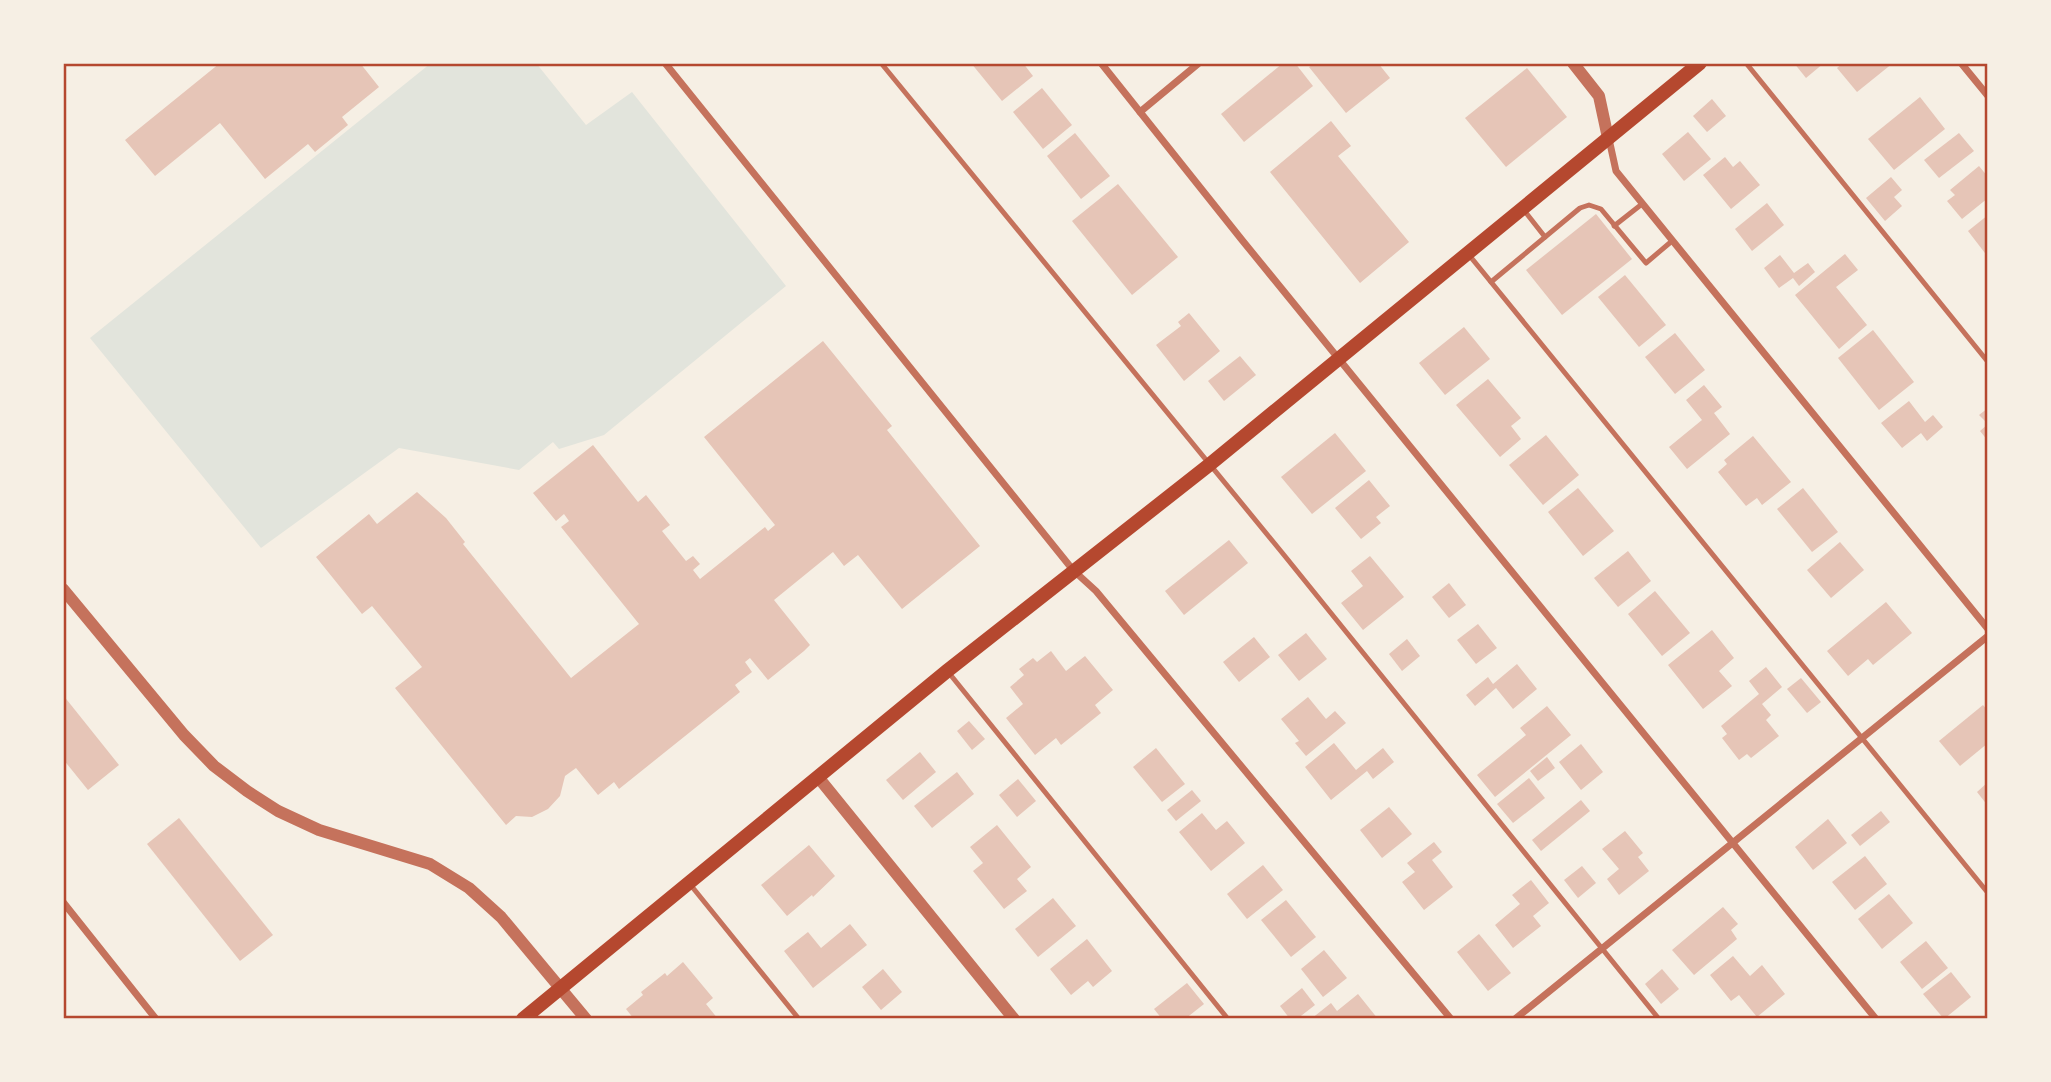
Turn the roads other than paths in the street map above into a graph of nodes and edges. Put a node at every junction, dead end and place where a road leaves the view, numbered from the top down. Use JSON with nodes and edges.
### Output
{"nodes":[{"id":1,"x":665,"y":63,"type":"edge"},
{"id":2,"x":881,"y":63,"type":"edge"},
{"id":3,"x":1101,"y":63,"type":"edge"},
{"id":4,"x":1199,"y":63,"type":"edge"},
{"id":5,"x":1573,"y":63,"type":"edge"},
{"id":6,"x":1700,"y":63,"type":"edge"},
{"id":7,"x":1746,"y":63,"type":"edge"},
{"id":8,"x":1961,"y":63,"type":"edge"},
{"id":9,"x":1988,"y":96,"type":"edge"},
{"id":10,"x":1140,"y":112,"type":"junction"},
{"id":11,"x":1608,"y":138,"type":"junction"},
{"id":12,"x":1642,"y":204,"type":"junction"},
{"id":13,"x":1522,"y":207,"type":"junction"},
{"id":14,"x":1615,"y":226,"type":"junction"},
{"id":15,"x":1545,"y":237,"type":"junction"},
{"id":16,"x":1672,"y":241,"type":"junction"},
{"id":17,"x":1467,"y":252,"type":"junction"},
{"id":18,"x":1491,"y":282,"type":"junction"},
{"id":19,"x":1340,"y":359,"type":"junction"},
{"id":20,"x":1988,"y":362,"type":"edge"},
{"id":21,"x":1209,"y":465,"type":"junction"},
{"id":22,"x":1073,"y":570,"type":"junction"},
{"id":23,"x":63,"y":589,"type":"edge"},
{"id":24,"x":1988,"y":629,"type":"edge"},
{"id":25,"x":1988,"y":636,"type":"edge"},
{"id":26,"x":947,"y":671,"type":"junction"},
{"id":27,"x":1861,"y":737,"type":"junction"},
{"id":28,"x":818,"y":777,"type":"junction"},
{"id":29,"x":1733,"y":842,"type":"junction"},
{"id":30,"x":689,"y":883,"type":"junction"},
{"id":31,"x":1988,"y":893,"type":"edge"},
{"id":32,"x":63,"y":902,"type":"edge"},
{"id":33,"x":1602,"y":948,"type":"junction"},
{"id":34,"x":561,"y":988,"type":"junction"},
{"id":35,"x":156,"y":1019,"type":"edge"},
{"id":36,"x":523,"y":1019,"type":"edge"},
{"id":37,"x":586,"y":1019,"type":"edge"},
{"id":38,"x":799,"y":1019,"type":"edge"},
{"id":39,"x":1014,"y":1019,"type":"edge"},
{"id":40,"x":1228,"y":1019,"type":"edge"},
{"id":41,"x":1451,"y":1019,"type":"edge"},
{"id":42,"x":1515,"y":1019,"type":"edge"},
{"id":43,"x":1659,"y":1019,"type":"edge"},
{"id":44,"x":1877,"y":1019,"type":"edge"}],
"edges":[{"from":1,"to":22,"type":"street"},
{"from":2,"to":21,"type":"lane"},
{"from":3,"to":10,"type":"street"},
{"from":4,"to":10,"type":"street"},
{"from":5,"to":11,"type":"street"},
{"from":6,"to":11,"type":"main road"},
{"from":7,"to":20,"type":"lane"},
{"from":8,"to":9,"type":"street"},
{"from":10,"to":19,"type":"street"},
{"from":11,"to":12,"type":"street"},
{"from":11,"to":13,"type":"main road"},
{"from":12,"to":14,"type":"lane"},
{"from":12,"to":16,"type":"street"},
{"from":13,"to":15,"type":"lane"},
{"from":13,"to":17,"type":"main road"},
{"from":14,"to":15,"type":"lane"},
{"from":14,"to":16,"type":"lane"},
{"from":15,"to":18,"type":"lane"},
{"from":16,"to":24,"type":"street"},
{"from":17,"to":18,"type":"lane"},
{"from":17,"to":19,"type":"main road"},
{"from":18,"to":27,"type":"lane"},
{"from":19,"to":21,"type":"main road"},
{"from":19,"to":29,"type":"street"},
{"from":21,"to":22,"type":"main road"},
{"from":21,"to":33,"type":"lane"},
{"from":22,"to":26,"type":"main road"},
{"from":22,"to":41,"type":"street"},
{"from":23,"to":34,"type":"street"},
{"from":25,"to":27,"type":"street"},
{"from":26,"to":28,"type":"main road"},
{"from":26,"to":40,"type":"lane"},
{"from":27,"to":29,"type":"street"},
{"from":27,"to":31,"type":"lane"},
{"from":28,"to":30,"type":"main road"},
{"from":28,"to":39,"type":"street"},
{"from":29,"to":33,"type":"street"},
{"from":29,"to":44,"type":"street"},
{"from":30,"to":34,"type":"main road"},
{"from":30,"to":38,"type":"lane"},
{"from":32,"to":35,"type":"street"},
{"from":33,"to":42,"type":"street"},
{"from":33,"to":43,"type":"lane"},
{"from":34,"to":36,"type":"main road"},
{"from":34,"to":37,"type":"street"}]}
